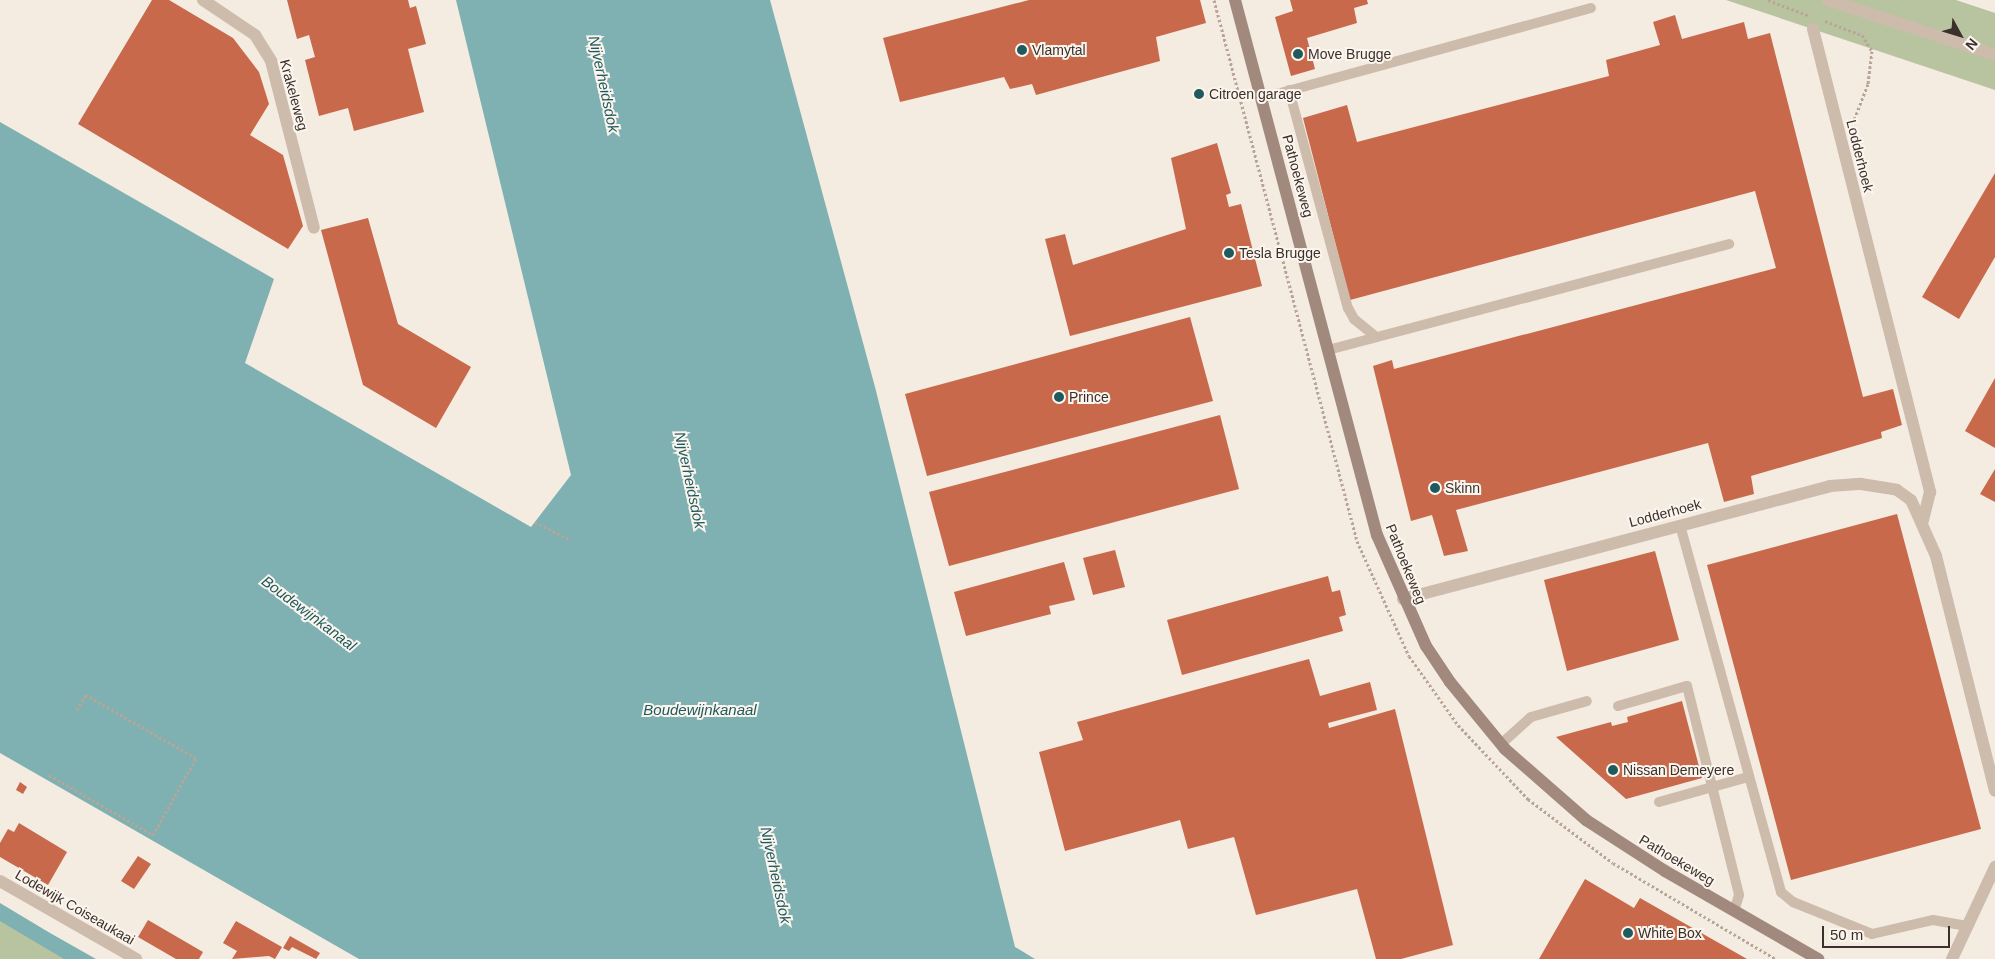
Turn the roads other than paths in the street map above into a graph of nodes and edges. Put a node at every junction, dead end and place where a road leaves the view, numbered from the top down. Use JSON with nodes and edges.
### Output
{"nodes":[{"id":1,"x":203,"y":0,"type":"edge"},
{"id":2,"x":1235,"y":0,"type":"edge"},
{"id":3,"x":1828,"y":0,"type":"edge"},
{"id":4,"x":1591,"y":8,"type":"dead end"},
{"id":5,"x":1813,"y":29,"type":"dead end"},
{"id":6,"x":1995,"y":55,"type":"edge"},
{"id":7,"x":1289,"y":90,"type":"junction"},
{"id":8,"x":1262,"y":98,"type":"junction"},
{"id":9,"x":314,"y":228,"type":"dead end"},
{"id":10,"x":1729,"y":244,"type":"dead end"},
{"id":11,"x":1376,"y":337,"type":"junction"},
{"id":12,"x":1328,"y":350,"type":"junction"},
{"id":13,"x":1923,"y":521,"type":"junction"},
{"id":14,"x":1680,"y":525,"type":"junction"},
{"id":15,"x":1403,"y":599,"type":"junction"},
{"id":16,"x":1586,"y":701,"type":"dead end"},
{"id":17,"x":1618,"y":706,"type":"dead end"},
{"id":18,"x":1501,"y":744,"type":"junction"},
{"id":19,"x":1748,"y":777,"type":"junction"},
{"id":20,"x":1712,"y":787,"type":"junction"},
{"id":21,"x":1995,"y":790,"type":"edge"},
{"id":22,"x":1659,"y":802,"type":"dead end"},
{"id":23,"x":1995,"y":868,"type":"edge"},
{"id":24,"x":0,"y":881,"type":"edge"},
{"id":25,"x":1734,"y":911,"type":"junction"},
{"id":26,"x":1968,"y":926,"type":"junction"},
{"id":27,"x":136,"y":959,"type":"edge"},
{"id":28,"x":1818,"y":959,"type":"edge"},
{"id":29,"x":1952,"y":959,"type":"edge"}],
"edges":[{"from":1,"to":9,"type":"street","name":"Krakeleweg"},
{"from":2,"to":8,"type":"main road","name":"Pathoekeweg"},
{"from":3,"to":6,"type":"street"},
{"from":4,"to":7,"type":"lane"},
{"from":5,"to":13,"type":"street","name":"Lodderhoek"},
{"from":7,"to":8,"type":"lane"},
{"from":7,"to":11,"type":"lane"},
{"from":8,"to":12,"type":"main road","name":"Pathoekeweg"},
{"from":10,"to":11,"type":"lane"},
{"from":11,"to":12,"type":"lane"},
{"from":12,"to":15,"type":"main road","name":"Pathoekeweg"},
{"from":13,"to":14,"type":"street","name":"Lodderhoek"},
{"from":13,"to":21,"type":"street","name":"Lodderhoek"},
{"from":14,"to":15,"type":"street","name":"Lodderhoek"},
{"from":14,"to":19,"type":"lane"},
{"from":15,"to":18,"type":"main road","name":"Pathoekeweg"},
{"from":16,"to":18,"type":"lane"},
{"from":17,"to":20,"type":"lane"},
{"from":18,"to":25,"type":"main road","name":"Pathoekeweg"},
{"from":19,"to":20,"type":"lane"},
{"from":19,"to":26,"type":"lane"},
{"from":20,"to":22,"type":"lane"},
{"from":20,"to":25,"type":"lane"},
{"from":23,"to":26,"type":"street"},
{"from":24,"to":27,"type":"street","name":"Lodewijk Coiseaukaai"},
{"from":25,"to":28,"type":"main road","name":"Pathoekeweg"},
{"from":26,"to":29,"type":"street"}]}
